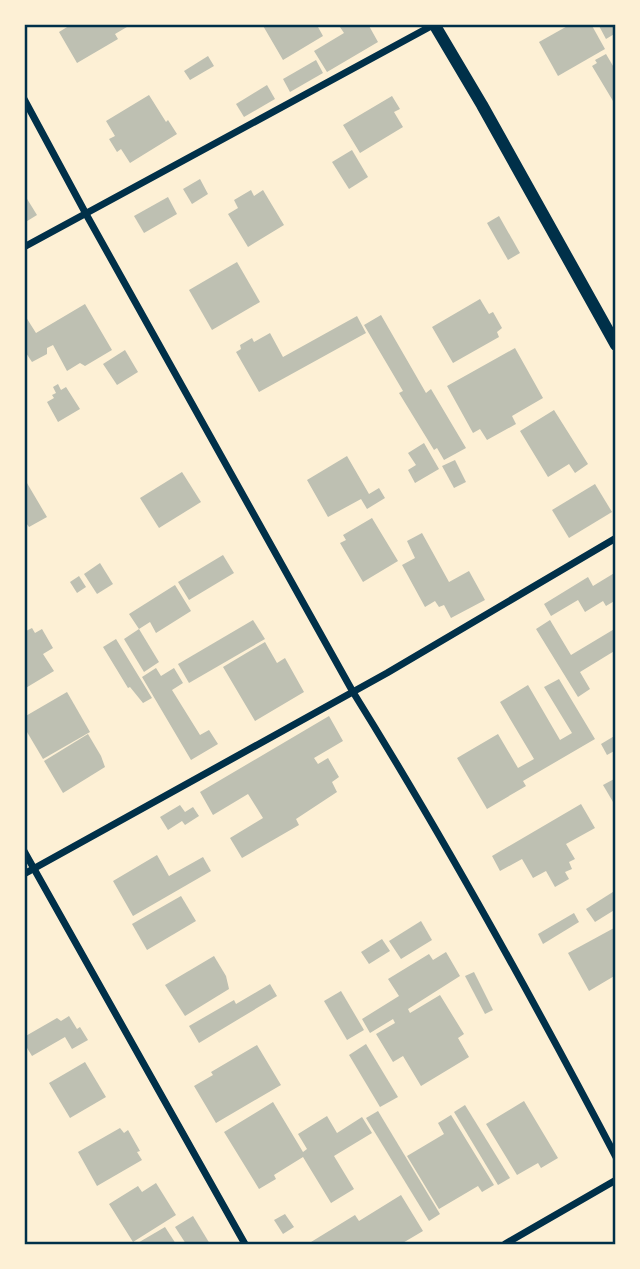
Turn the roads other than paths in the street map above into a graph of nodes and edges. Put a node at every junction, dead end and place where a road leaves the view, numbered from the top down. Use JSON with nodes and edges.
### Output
{"nodes":[{"id":1,"x":435,"y":24,"type":"edge"},
{"id":2,"x":24,"y":99,"type":"edge"},
{"id":3,"x":86,"y":214,"type":"junction"},
{"id":4,"x":24,"y":247,"type":"edge"},
{"id":5,"x":615,"y":345,"type":"edge"},
{"id":6,"x":615,"y":538,"type":"edge"},
{"id":7,"x":353,"y":692,"type":"junction"},
{"id":8,"x":24,"y":851,"type":"edge"},
{"id":9,"x":34,"y":868,"type":"junction"},
{"id":10,"x":24,"y":874,"type":"edge"},
{"id":11,"x":615,"y":1157,"type":"edge"},
{"id":12,"x":615,"y":1180,"type":"edge"},
{"id":13,"x":245,"y":1244,"type":"edge"},
{"id":14,"x":505,"y":1244,"type":"edge"}],
"edges":[{"from":1,"to":3,"type":"street"},
{"from":1,"to":5,"type":"street"},
{"from":2,"to":3,"type":"street"},
{"from":3,"to":4,"type":"street"},
{"from":3,"to":7,"type":"street"},
{"from":6,"to":7,"type":"street"},
{"from":7,"to":9,"type":"street"},
{"from":7,"to":11,"type":"street"},
{"from":8,"to":9,"type":"street"},
{"from":9,"to":10,"type":"street"},
{"from":9,"to":13,"type":"street"},
{"from":12,"to":14,"type":"street"}]}
